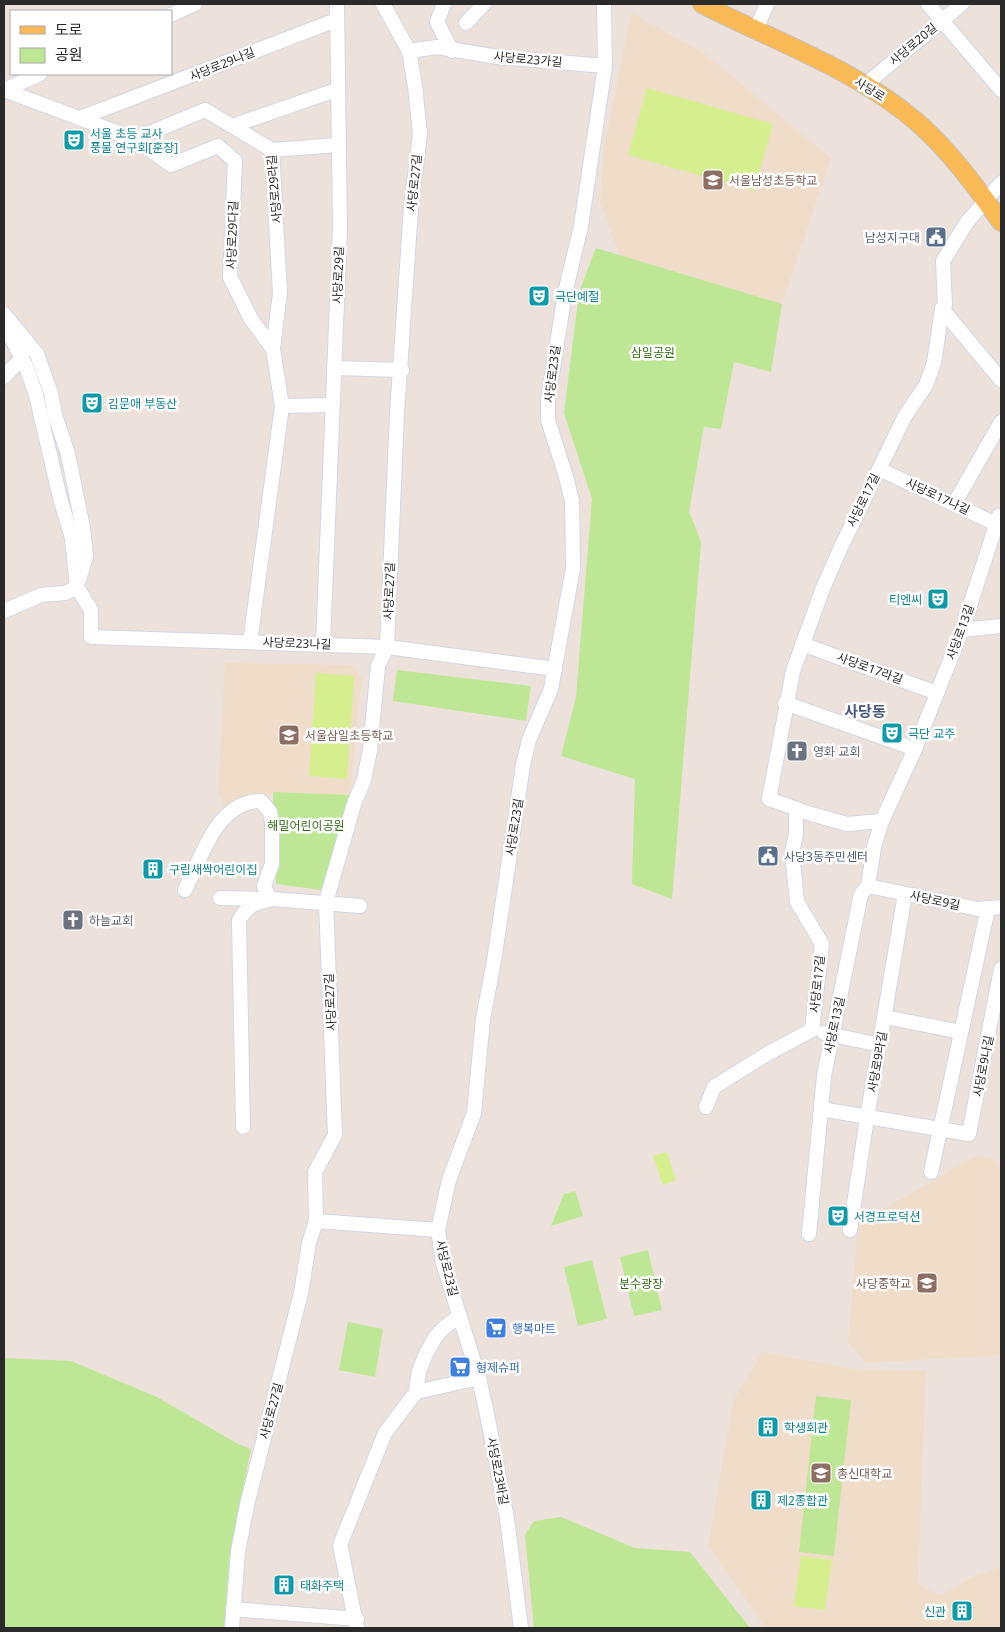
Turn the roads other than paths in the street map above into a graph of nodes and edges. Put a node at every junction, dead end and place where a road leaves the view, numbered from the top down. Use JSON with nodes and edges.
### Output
{"nodes":[{"id":1,"x":195,"y":4,"type":"edge"},
{"id":2,"x":337,"y":4,"type":"edge"},
{"id":3,"x":383,"y":4,"type":"edge"},
{"id":4,"x":444,"y":4,"type":"edge"},
{"id":5,"x":484,"y":4,"type":"edge"},
{"id":6,"x":604,"y":4,"type":"edge"},
{"id":7,"x":702,"y":4,"type":"edge"},
{"id":8,"x":767,"y":4,"type":"edge"},
{"id":9,"x":928,"y":4,"type":"edge"},
{"id":10,"x":962,"y":4,"type":"edge"},
{"id":11,"x":172,"y":15,"type":"edge"},
{"id":12,"x":336,"y":20,"type":"junction"},
{"id":13,"x":943,"y":20,"type":"junction"},
{"id":14,"x":466,"y":23,"type":"dead end"},
{"id":15,"x":755,"y":31,"type":"junction"},
{"id":16,"x":409,"y":50,"type":"junction"},
{"id":17,"x":452,"y":51,"type":"junction"},
{"id":18,"x":605,"y":66,"type":"junction"},
{"id":19,"x":38,"y":75,"type":"edge"},
{"id":20,"x":865,"y":85,"type":"junction"},
{"id":21,"x":4,"y":90,"type":"edge"},
{"id":22,"x":336,"y":90,"type":"junction"},
{"id":23,"x":1001,"y":90,"type":"edge"},
{"id":24,"x":80,"y":118,"type":"junction"},
{"id":25,"x":232,"y":126,"type":"junction"},
{"id":26,"x":136,"y":139,"type":"junction"},
{"id":27,"x":338,"y":145,"type":"junction"},
{"id":28,"x":272,"y":150,"type":"junction"},
{"id":29,"x":1001,"y":183,"type":"edge"},
{"id":30,"x":986,"y":201,"type":"junction"},
{"id":31,"x":1000,"y":220,"type":"edge"},
{"id":32,"x":942,"y":309,"type":"junction"},
{"id":33,"x":4,"y":314,"type":"edge"},
{"id":34,"x":4,"y":331,"type":"edge"},
{"id":35,"x":273,"y":349,"type":"junction"},
{"id":36,"x":22,"y":358,"type":"junction"},
{"id":37,"x":334,"y":368,"type":"junction"},
{"id":38,"x":402,"y":370,"type":"junction"},
{"id":39,"x":5,"y":372,"type":"edge"},
{"id":40,"x":1001,"y":380,"type":"edge"},
{"id":41,"x":282,"y":406,"type":"junction"},
{"id":42,"x":332,"y":406,"type":"junction"},
{"id":43,"x":1001,"y":422,"type":"edge"},
{"id":44,"x":879,"y":469,"type":"junction"},
{"id":45,"x":954,"y":504,"type":"junction"},
{"id":46,"x":999,"y":520,"type":"edge"},
{"id":47,"x":77,"y":588,"type":"junction"},
{"id":48,"x":4,"y":611,"type":"edge"},
{"id":49,"x":1001,"y":626,"type":"edge"},
{"id":50,"x":962,"y":630,"type":"junction"},
{"id":51,"x":250,"y":642,"type":"junction"},
{"id":52,"x":323,"y":644,"type":"junction"},
{"id":53,"x":802,"y":644,"type":"junction"},
{"id":54,"x":387,"y":647,"type":"junction"},
{"id":55,"x":555,"y":669,"type":"junction"},
{"id":56,"x":937,"y":693,"type":"junction"},
{"id":57,"x":785,"y":702,"type":"junction"},
{"id":58,"x":915,"y":749,"type":"junction"},
{"id":59,"x":791,"y":807,"type":"junction"},
{"id":60,"x":882,"y":821,"type":"junction"},
{"id":61,"x":868,"y":886,"type":"junction"},
{"id":62,"x":185,"y":890,"type":"dead end"},
{"id":63,"x":905,"y":894,"type":"junction"},
{"id":64,"x":220,"y":898,"type":"dead end"},
{"id":65,"x":273,"y":899,"type":"junction"},
{"id":66,"x":326,"y":902,"type":"junction"},
{"id":67,"x":360,"y":906,"type":"dead end"},
{"id":68,"x":995,"y":908,"type":"edge"},
{"id":69,"x":1001,"y":976,"type":"edge"},
{"id":70,"x":885,"y":1017,"type":"junction"},
{"id":71,"x":812,"y":1030,"type":"junction"},
{"id":72,"x":961,"y":1032,"type":"junction"},
{"id":73,"x":832,"y":1036,"type":"junction"},
{"id":74,"x":880,"y":1045,"type":"junction"},
{"id":75,"x":706,"y":1107,"type":"dead end"},
{"id":76,"x":821,"y":1109,"type":"junction"},
{"id":77,"x":867,"y":1118,"type":"junction"},
{"id":78,"x":243,"y":1127,"type":"dead end"},
{"id":79,"x":941,"y":1128,"type":"junction"},
{"id":80,"x":931,"y":1172,"type":"dead end"},
{"id":81,"x":316,"y":1221,"type":"junction"},
{"id":82,"x":438,"y":1230,"type":"junction"},
{"id":83,"x":850,"y":1230,"type":"dead end"},
{"id":84,"x":810,"y":1234,"type":"dead end"},
{"id":85,"x":460,"y":1316,"type":"junction"},
{"id":86,"x":479,"y":1378,"type":"junction"},
{"id":87,"x":416,"y":1392,"type":"junction"},
{"id":88,"x":233,"y":1609,"type":"junction"},
{"id":89,"x":357,"y":1624,"type":"edge"},
{"id":90,"x":232,"y":1628,"type":"edge"},
{"id":91,"x":521,"y":1628,"type":"edge"}],
"edges":[{"from":1,"to":11,"type":"street"},
{"from":2,"to":12,"type":"street","name":"사당로29길"},
{"from":3,"to":16,"type":"street","name":"사당로27길"},
{"from":4,"to":17,"type":"street"},
{"from":5,"to":14,"type":"street"},
{"from":6,"to":18,"type":"street","name":"사당로23길"},
{"from":7,"to":15,"type":"main road","name":"사당로"},
{"from":8,"to":15,"type":"street"},
{"from":9,"to":13,"type":"street"},
{"from":10,"to":13,"type":"street","name":"사당로20길"},
{"from":12,"to":22,"type":"street","name":"사당로29길"},
{"from":12,"to":24,"type":"street","name":"사당로29나길"},
{"from":13,"to":20,"type":"street","name":"사당로20길"},
{"from":13,"to":23,"type":"street"},
{"from":15,"to":20,"type":"main road","name":"사당로"},
{"from":16,"to":17,"type":"street","name":"사당로23가길"},
{"from":16,"to":38,"type":"street","name":"사당로27길"},
{"from":17,"to":18,"type":"street","name":"사당로23가길"},
{"from":18,"to":55,"type":"street","name":"사당로23길"},
{"from":19,"to":21,"type":"street"},
{"from":20,"to":30,"type":"main road","name":"사당로"},
{"from":21,"to":24,"type":"street","name":"사당로29다길"},
{"from":22,"to":25,"type":"street"},
{"from":22,"to":27,"type":"street","name":"사당로29길"},
{"from":24,"to":26,"type":"street","name":"사당로29다길"},
{"from":25,"to":26,"type":"street","name":"사당로29라길"},
{"from":25,"to":28,"type":"street","name":"사당로29라길"},
{"from":26,"to":35,"type":"street","name":"사당로29다길"},
{"from":27,"to":28,"type":"street"},
{"from":27,"to":37,"type":"street","name":"사당로29길"},
{"from":28,"to":35,"type":"street","name":"사당로29라길"},
{"from":29,"to":30,"type":"street","name":"사당로17길"},
{"from":30,"to":31,"type":"main road","name":"사당로"},
{"from":30,"to":32,"type":"street","name":"사당로17길"},
{"from":32,"to":40,"type":"street"},
{"from":32,"to":44,"type":"street","name":"사당로17길"},
{"from":33,"to":47,"type":"street"},
{"from":34,"to":36,"type":"street","name":"사당로23나길"},
{"from":35,"to":41,"type":"street","name":"사당로29다길"},
{"from":36,"to":39,"type":"street"},
{"from":36,"to":47,"type":"street","name":"사당로23나길"},
{"from":37,"to":38,"type":"street"},
{"from":37,"to":42,"type":"street","name":"사당로29길"},
{"from":38,"to":54,"type":"street","name":"사당로27길"},
{"from":41,"to":42,"type":"street"},
{"from":41,"to":51,"type":"street","name":"사당로29다길"},
{"from":42,"to":52,"type":"street","name":"사당로29길"},
{"from":43,"to":45,"type":"street"},
{"from":44,"to":45,"type":"street","name":"사당로17나길"},
{"from":44,"to":53,"type":"street","name":"사당로17길"},
{"from":45,"to":46,"type":"street","name":"사당로17나길"},
{"from":46,"to":50,"type":"street","name":"사당로13길"},
{"from":47,"to":48,"type":"street"},
{"from":47,"to":51,"type":"street","name":"사당로23나길"},
{"from":49,"to":50,"type":"street"},
{"from":50,"to":56,"type":"street","name":"사당로13길"},
{"from":51,"to":52,"type":"street","name":"사당로23나길"},
{"from":52,"to":54,"type":"street","name":"사당로23나길"},
{"from":53,"to":56,"type":"street","name":"사당로17라길"},
{"from":53,"to":57,"type":"street","name":"사당로17길"},
{"from":54,"to":55,"type":"street","name":"사당로23나길"},
{"from":54,"to":66,"type":"street","name":"사당로27길"},
{"from":55,"to":82,"type":"street","name":"사당로23길"},
{"from":56,"to":58,"type":"street","name":"사당로13길"},
{"from":57,"to":58,"type":"street"},
{"from":57,"to":59,"type":"street","name":"사당로17길"},
{"from":58,"to":60,"type":"street","name":"사당로13길"},
{"from":59,"to":60,"type":"street"},
{"from":59,"to":71,"type":"street","name":"사당로17길"},
{"from":60,"to":61,"type":"street","name":"사당로13길"},
{"from":61,"to":63,"type":"street","name":"사당로9길"},
{"from":61,"to":73,"type":"street","name":"사당로13길"},
{"from":62,"to":65,"type":"street"},
{"from":63,"to":68,"type":"street","name":"사당로9길"},
{"from":63,"to":70,"type":"street","name":"사당로9라길"},
{"from":64,"to":65,"type":"street"},
{"from":65,"to":66,"type":"street"},
{"from":65,"to":78,"type":"street"},
{"from":66,"to":67,"type":"street"},
{"from":66,"to":81,"type":"street","name":"사당로27길"},
{"from":68,"to":72,"type":"street"},
{"from":69,"to":79,"type":"street","name":"사당로9나길"},
{"from":70,"to":72,"type":"street"},
{"from":70,"to":74,"type":"street","name":"사당로9라길"},
{"from":71,"to":73,"type":"street"},
{"from":71,"to":75,"type":"street","name":"사당로17길"},
{"from":72,"to":79,"type":"street"},
{"from":73,"to":74,"type":"street"},
{"from":73,"to":76,"type":"street","name":"사당로13길"},
{"from":74,"to":77,"type":"street","name":"사당로9라길"},
{"from":76,"to":77,"type":"street"},
{"from":76,"to":84,"type":"street","name":"사당로13길"},
{"from":77,"to":79,"type":"street"},
{"from":77,"to":83,"type":"street","name":"사당로9라길"},
{"from":79,"to":80,"type":"street"},
{"from":81,"to":82,"type":"street"},
{"from":81,"to":88,"type":"street","name":"사당로27길"},
{"from":82,"to":85,"type":"street","name":"사당로23길"},
{"from":85,"to":86,"type":"street","name":"사당로23바길"},
{"from":85,"to":87,"type":"street"},
{"from":86,"to":87,"type":"street"},
{"from":86,"to":91,"type":"street","name":"사당로23바길"},
{"from":87,"to":89,"type":"street"},
{"from":88,"to":89,"type":"street"},
{"from":88,"to":90,"type":"street","name":"사당로27길"}]}
